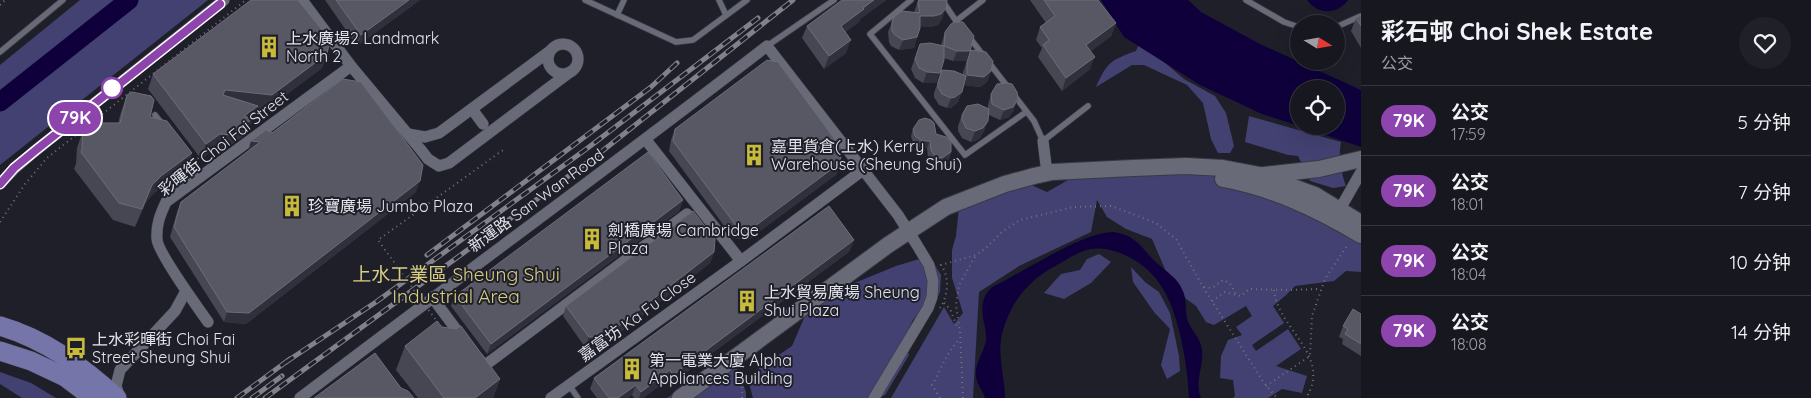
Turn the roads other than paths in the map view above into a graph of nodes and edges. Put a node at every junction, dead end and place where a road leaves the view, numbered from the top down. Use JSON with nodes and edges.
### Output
{"nodes":[{"id":1,"x":62,"y":0,"type":"edge"},
{"id":2,"x":224,"y":0,"type":"edge"},
{"id":3,"x":302,"y":0,"type":"edge"},
{"id":4,"x":584,"y":0,"type":"edge"},
{"id":5,"x":624,"y":0,"type":"edge"},
{"id":6,"x":719,"y":0,"type":"edge"},
{"id":7,"x":747,"y":0,"type":"edge"},
{"id":8,"x":834,"y":0,"type":"edge"},
{"id":9,"x":911,"y":0,"type":"edge"},
{"id":10,"x":942,"y":0,"type":"edge"},
{"id":11,"x":983,"y":0,"type":"edge"},
{"id":12,"x":1246,"y":0,"type":"edge"},
{"id":13,"x":617,"y":15,"type":"junction"},
{"id":14,"x":726,"y":15,"type":"junction"},
{"id":15,"x":1361,"y":16,"type":"edge"},
{"id":16,"x":956,"y":20,"type":"junction"},
{"id":17,"x":1345,"y":23,"type":"edge"},
{"id":18,"x":1290,"y":24,"type":"edge"},
{"id":19,"x":767,"y":46,"type":"junction"},
{"id":20,"x":550,"y":51,"type":"junction"},
{"id":21,"x":0,"y":52,"type":"edge"},
{"id":22,"x":351,"y":66,"type":"junction"},
{"id":23,"x":570,"y":72,"type":"junction"},
{"id":24,"x":1088,"y":106,"type":"dead end"},
{"id":25,"x":472,"y":109,"type":"junction"},
{"id":26,"x":1026,"y":112,"type":"junction"},
{"id":27,"x":155,"y":115,"type":"edge"},
{"id":28,"x":483,"y":124,"type":"dead end"},
{"id":29,"x":166,"y":130,"type":"edge"},
{"id":30,"x":408,"y":134,"type":"junction"},
{"id":31,"x":646,"y":140,"type":"junction"},
{"id":32,"x":1043,"y":141,"type":"junction"},
{"id":33,"x":178,"y":145,"type":"edge"},
{"id":34,"x":1361,"y":159,"type":"edge"},
{"id":35,"x":1147,"y":168,"type":"junction"},
{"id":36,"x":863,"y":170,"type":"junction"},
{"id":37,"x":1361,"y":172,"type":"edge"},
{"id":38,"x":1047,"y":173,"type":"junction"},
{"id":39,"x":1260,"y":175,"type":"junction"},
{"id":40,"x":202,"y":176,"type":"junction"},
{"id":41,"x":0,"y":184,"type":"edge"},
{"id":42,"x":687,"y":214,"type":"edge"},
{"id":43,"x":1337,"y":214,"type":"junction"},
{"id":44,"x":1361,"y":222,"type":"edge"},
{"id":45,"x":908,"y":231,"type":"junction"},
{"id":46,"x":1354,"y":240,"type":"edge"},
{"id":47,"x":740,"y":261,"type":"junction"},
{"id":48,"x":186,"y":291,"type":"junction"},
{"id":49,"x":432,"y":297,"type":"junction"},
{"id":50,"x":208,"y":322,"type":"dead end"},
{"id":51,"x":0,"y":326,"type":"edge"},
{"id":52,"x":0,"y":350,"type":"edge"},
{"id":53,"x":568,"y":385,"type":"junction"},
{"id":54,"x":93,"y":398,"type":"edge"},
{"id":55,"x":118,"y":398,"type":"edge"},
{"id":56,"x":300,"y":398,"type":"edge"},
{"id":57,"x":551,"y":398,"type":"edge"},
{"id":58,"x":578,"y":398,"type":"edge"},
{"id":59,"x":680,"y":398,"type":"edge"},
{"id":60,"x":874,"y":398,"type":"edge"}],
"edges":[{"from":1,"to":21,"type":"lane"},
{"from":2,"to":41,"type":"street"},
{"from":3,"to":22,"type":"street"},
{"from":4,"to":13,"type":"lane"},
{"from":5,"to":13,"type":"lane"},
{"from":6,"to":14,"type":"lane"},
{"from":7,"to":14,"type":"lane"},
{"from":8,"to":19,"type":"lane"},
{"from":9,"to":26,"type":"lane"},
{"from":10,"to":16,"type":"lane"},
{"from":11,"to":16,"type":"lane"},
{"from":12,"to":18,"type":"lane"},
{"from":13,"to":14,"type":"lane"},
{"from":15,"to":17,"type":"lane"},
{"from":16,"to":26,"type":"lane"},
{"from":19,"to":31,"type":"street","name":"新運路 San Wan Road"},
{"from":19,"to":36,"type":"street"},
{"from":20,"to":23,"type":"street"},
{"from":20,"to":23,"type":"street"},
{"from":20,"to":25,"type":"street"},
{"from":22,"to":30,"type":"street"},
{"from":22,"to":40,"type":"street","name":"彩暉街 Choi Fai Street"},
{"from":23,"to":30,"type":"street"},
{"from":24,"to":32,"type":"lane"},
{"from":25,"to":28,"type":"street"},
{"from":25,"to":30,"type":"street"},
{"from":26,"to":32,"type":"lane"},
{"from":27,"to":29,"type":"lane"},
{"from":31,"to":47,"type":"street"},
{"from":31,"to":49,"type":"street","name":"新運路 San Wan Road"},
{"from":32,"to":38,"type":"street"},
{"from":33,"to":40,"type":"lane"},
{"from":34,"to":39,"type":"street"},
{"from":35,"to":38,"type":"street"},
{"from":35,"to":39,"type":"street"},
{"from":35,"to":43,"type":"street"},
{"from":36,"to":45,"type":"street"},
{"from":36,"to":47,"type":"street","name":"嘉富坊 Ka Fu Close"},
{"from":37,"to":43,"type":"street"},
{"from":38,"to":45,"type":"street"},
{"from":39,"to":43,"type":"street"},
{"from":40,"to":48,"type":"street","name":"彩暉街 Choi Fai Street"},
{"from":42,"to":49,"type":"street"},
{"from":43,"to":44,"type":"street"},
{"from":43,"to":46,"type":"street"},
{"from":45,"to":59,"type":"street"},
{"from":45,"to":60,"type":"street"},
{"from":47,"to":53,"type":"street","name":"嘉富坊 Ka Fu Close"},
{"from":48,"to":50,"type":"street","name":"彩暉街 Choi Fai Street"},
{"from":48,"to":55,"type":"street"},
{"from":49,"to":56,"type":"street","name":"新運路 San Wan Road"},
{"from":51,"to":55,"type":"main road"},
{"from":52,"to":54,"type":"main road"},
{"from":53,"to":57,"type":"street","name":"嘉富坊 Ka Fu Close"},
{"from":53,"to":58,"type":"lane"}]}
